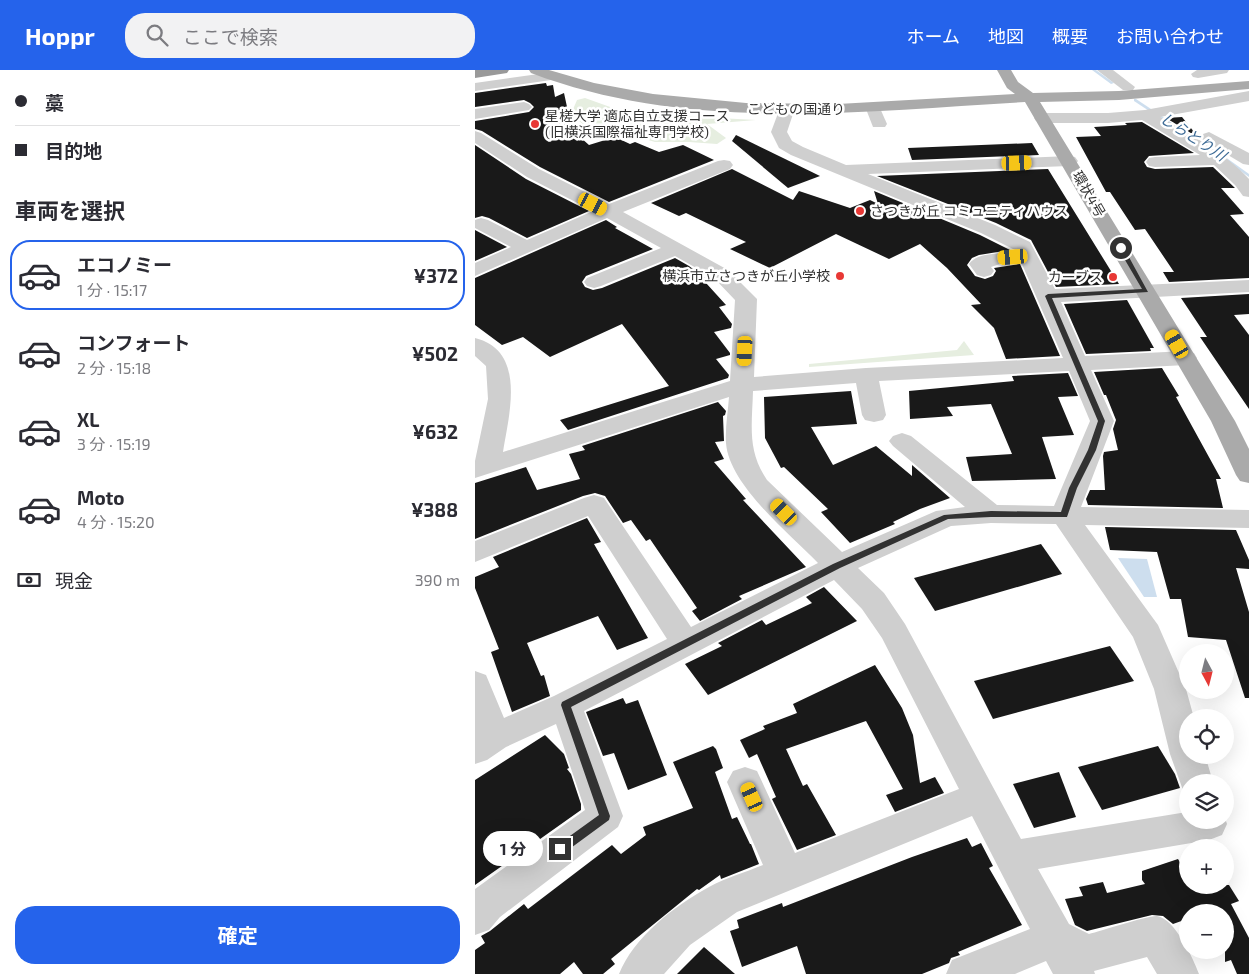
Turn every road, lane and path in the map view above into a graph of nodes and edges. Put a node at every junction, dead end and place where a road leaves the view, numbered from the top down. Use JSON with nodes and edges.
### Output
{"nodes":[{"id":1,"x":501,"y":70,"type":"edge"},
{"id":2,"x":536,"y":70,"type":"edge"},
{"id":3,"x":1004,"y":70,"type":"edge"},
{"id":4,"x":1104,"y":70,"type":"edge"},
{"id":5,"x":1222,"y":70,"type":"edge"},
{"id":6,"x":475,"y":74,"type":"edge"},
{"id":7,"x":1198,"y":74,"type":"dead end"},
{"id":8,"x":553,"y":76,"type":"junction"},
{"id":9,"x":1025,"y":76,"type":"dead end"},
{"id":10,"x":1249,"y":80,"type":"edge"},
{"id":11,"x":1249,"y":85,"type":"edge"},
{"id":12,"x":475,"y":87,"type":"edge"},
{"id":13,"x":1128,"y":87,"type":"junction"},
{"id":14,"x":1249,"y":96,"type":"edge"},
{"id":15,"x":1031,"y":98,"type":"junction"},
{"id":16,"x":524,"y":107,"type":"dead end"},
{"id":17,"x":874,"y":109,"type":"junction"},
{"id":18,"x":786,"y":111,"type":"junction"},
{"id":19,"x":1166,"y":112,"type":"junction"},
{"id":20,"x":475,"y":114,"type":"edge"},
{"id":21,"x":1145,"y":115,"type":"junction"},
{"id":22,"x":1042,"y":118,"type":"junction"},
{"id":23,"x":879,"y":124,"type":"dead end"},
{"id":24,"x":475,"y":136,"type":"edge"},
{"id":25,"x":1069,"y":160,"type":"junction"},
{"id":26,"x":1216,"y":160,"type":"junction"},
{"id":27,"x":1249,"y":160,"type":"edge"},
{"id":28,"x":1155,"y":162,"type":"dead end"},
{"id":29,"x":724,"y":164,"type":"dead end"},
{"id":30,"x":845,"y":170,"type":"junction"},
{"id":31,"x":1249,"y":192,"type":"edge"},
{"id":32,"x":608,"y":211,"type":"junction"},
{"id":33,"x":500,"y":215,"type":"dead end"},
{"id":34,"x":478,"y":225,"type":"edge"},
{"id":35,"x":527,"y":247,"type":"junction"},
{"id":36,"x":676,"y":249,"type":"junction"},
{"id":37,"x":1027,"y":256,"type":"junction"},
{"id":38,"x":977,"y":264,"type":"dead end"},
{"id":39,"x":475,"y":270,"type":"edge"},
{"id":40,"x":603,"y":281,"type":"dead end"},
{"id":41,"x":1249,"y":286,"type":"edge"},
{"id":42,"x":1146,"y":290,"type":"junction"},
{"id":43,"x":1048,"y":296,"type":"junction"},
{"id":44,"x":475,"y":345,"type":"edge"},
{"id":45,"x":1186,"y":358,"type":"junction"},
{"id":46,"x":1077,"y":363,"type":"junction"},
{"id":47,"x":866,"y":375,"type":"junction"},
{"id":48,"x":486,"y":380,"type":"edge"},
{"id":49,"x":743,"y":385,"type":"junction"},
{"id":50,"x":874,"y":415,"type":"dead end"},
{"id":51,"x":902,"y":440,"type":"dead end"},
{"id":52,"x":482,"y":467,"type":"edge"},
{"id":53,"x":1249,"y":475,"type":"edge"},
{"id":54,"x":991,"y":514,"type":"junction"},
{"id":55,"x":1064,"y":515,"type":"junction"},
{"id":56,"x":1249,"y":519,"type":"edge"},
{"id":57,"x":475,"y":552,"type":"edge"},
{"id":58,"x":837,"y":566,"type":"junction"},
{"id":59,"x":685,"y":643,"type":"junction"},
{"id":60,"x":475,"y":684,"type":"edge"},
{"id":61,"x":566,"y":705,"type":"junction"},
{"id":62,"x":1179,"y":722,"type":"edge"},
{"id":63,"x":484,"y":743,"type":"edge"},
{"id":64,"x":745,"y":782,"type":"dead end"},
{"id":65,"x":980,"y":797,"type":"junction"},
{"id":66,"x":1179,"y":829,"type":"edge"},
{"id":67,"x":1011,"y":857,"type":"junction"},
{"id":68,"x":786,"y":875,"type":"junction"},
{"id":69,"x":475,"y":917,"type":"edge"},
{"id":70,"x":1056,"y":938,"type":"junction"},
{"id":71,"x":639,"y":974,"type":"edge"},
{"id":72,"x":966,"y":974,"type":"edge"},
{"id":73,"x":1075,"y":974,"type":"edge"},
{"id":74,"x":1179,"y":974,"type":"edge"}],
"edges":[{"from":1,"to":6,"type":"highway"},
{"from":2,"to":8,"type":"main road","name":"こどもの国通り"},
{"from":3,"to":15,"type":"main road","name":"環状4号"},
{"from":4,"to":13,"type":"street"},
{"from":5,"to":7,"type":"street"},
{"from":8,"to":12,"type":"street"},
{"from":8,"to":18,"type":"main road","name":"こどもの国通り"},
{"from":9,"to":15,"type":"main road","name":"環状4号"},
{"from":10,"to":13,"type":"main road","name":"こどもの国通り"},
{"from":11,"to":15,"type":"main road","name":"こどもの国通り"},
{"from":13,"to":15,"type":"main road","name":"こどもの国通り"},
{"from":14,"to":19,"type":"street"},
{"from":15,"to":17,"type":"main road","name":"こどもの国通り"},
{"from":15,"to":22,"type":"main road","name":"環状4号"},
{"from":16,"to":20,"type":"street"},
{"from":17,"to":18,"type":"main road","name":"こどもの国通り"},
{"from":17,"to":23,"type":"street"},
{"from":18,"to":30,"type":"street"},
{"from":19,"to":21,"type":"street"},
{"from":19,"to":27,"type":"street"},
{"from":21,"to":22,"type":"street"},
{"from":21,"to":26,"type":"street"},
{"from":22,"to":25,"type":"main road","name":"環状4号"},
{"from":24,"to":32,"type":"street"},
{"from":25,"to":30,"type":"street"},
{"from":25,"to":42,"type":"main road","name":"環状4号"},
{"from":26,"to":28,"type":"street"},
{"from":26,"to":31,"type":"street"},
{"from":29,"to":32,"type":"street"},
{"from":30,"to":37,"type":"street"},
{"from":32,"to":35,"type":"street"},
{"from":32,"to":36,"type":"street"},
{"from":33,"to":34,"type":"street"},
{"from":34,"to":35,"type":"street"},
{"from":35,"to":39,"type":"street"},
{"from":36,"to":40,"type":"street"},
{"from":36,"to":49,"type":"street"},
{"from":37,"to":38,"type":"street"},
{"from":37,"to":43,"type":"street"},
{"from":41,"to":42,"type":"street"},
{"from":42,"to":43,"type":"street"},
{"from":42,"to":45,"type":"main road","name":"環状4号"},
{"from":43,"to":46,"type":"street"},
{"from":44,"to":48,"type":"street"},
{"from":45,"to":46,"type":"street"},
{"from":45,"to":53,"type":"main road","name":"環状4号"},
{"from":46,"to":47,"type":"street"},
{"from":46,"to":55,"type":"street"},
{"from":47,"to":49,"type":"street"},
{"from":47,"to":50,"type":"street"},
{"from":48,"to":52,"type":"street"},
{"from":49,"to":52,"type":"street"},
{"from":49,"to":58,"type":"street"},
{"from":51,"to":54,"type":"street"},
{"from":54,"to":55,"type":"street"},
{"from":54,"to":58,"type":"street"},
{"from":55,"to":56,"type":"street"},
{"from":55,"to":62,"type":"street"},
{"from":57,"to":59,"type":"street"},
{"from":58,"to":59,"type":"street"},
{"from":58,"to":65,"type":"street"},
{"from":59,"to":61,"type":"street"},
{"from":60,"to":63,"type":"street"},
{"from":61,"to":63,"type":"street"},
{"from":61,"to":69,"type":"street"},
{"from":64,"to":68,"type":"street"},
{"from":65,"to":67,"type":"street"},
{"from":65,"to":68,"type":"street"},
{"from":66,"to":67,"type":"street"},
{"from":67,"to":70,"type":"street"},
{"from":68,"to":71,"type":"street"},
{"from":70,"to":72,"type":"street"},
{"from":70,"to":73,"type":"street"},
{"from":70,"to":74,"type":"street"}]}
